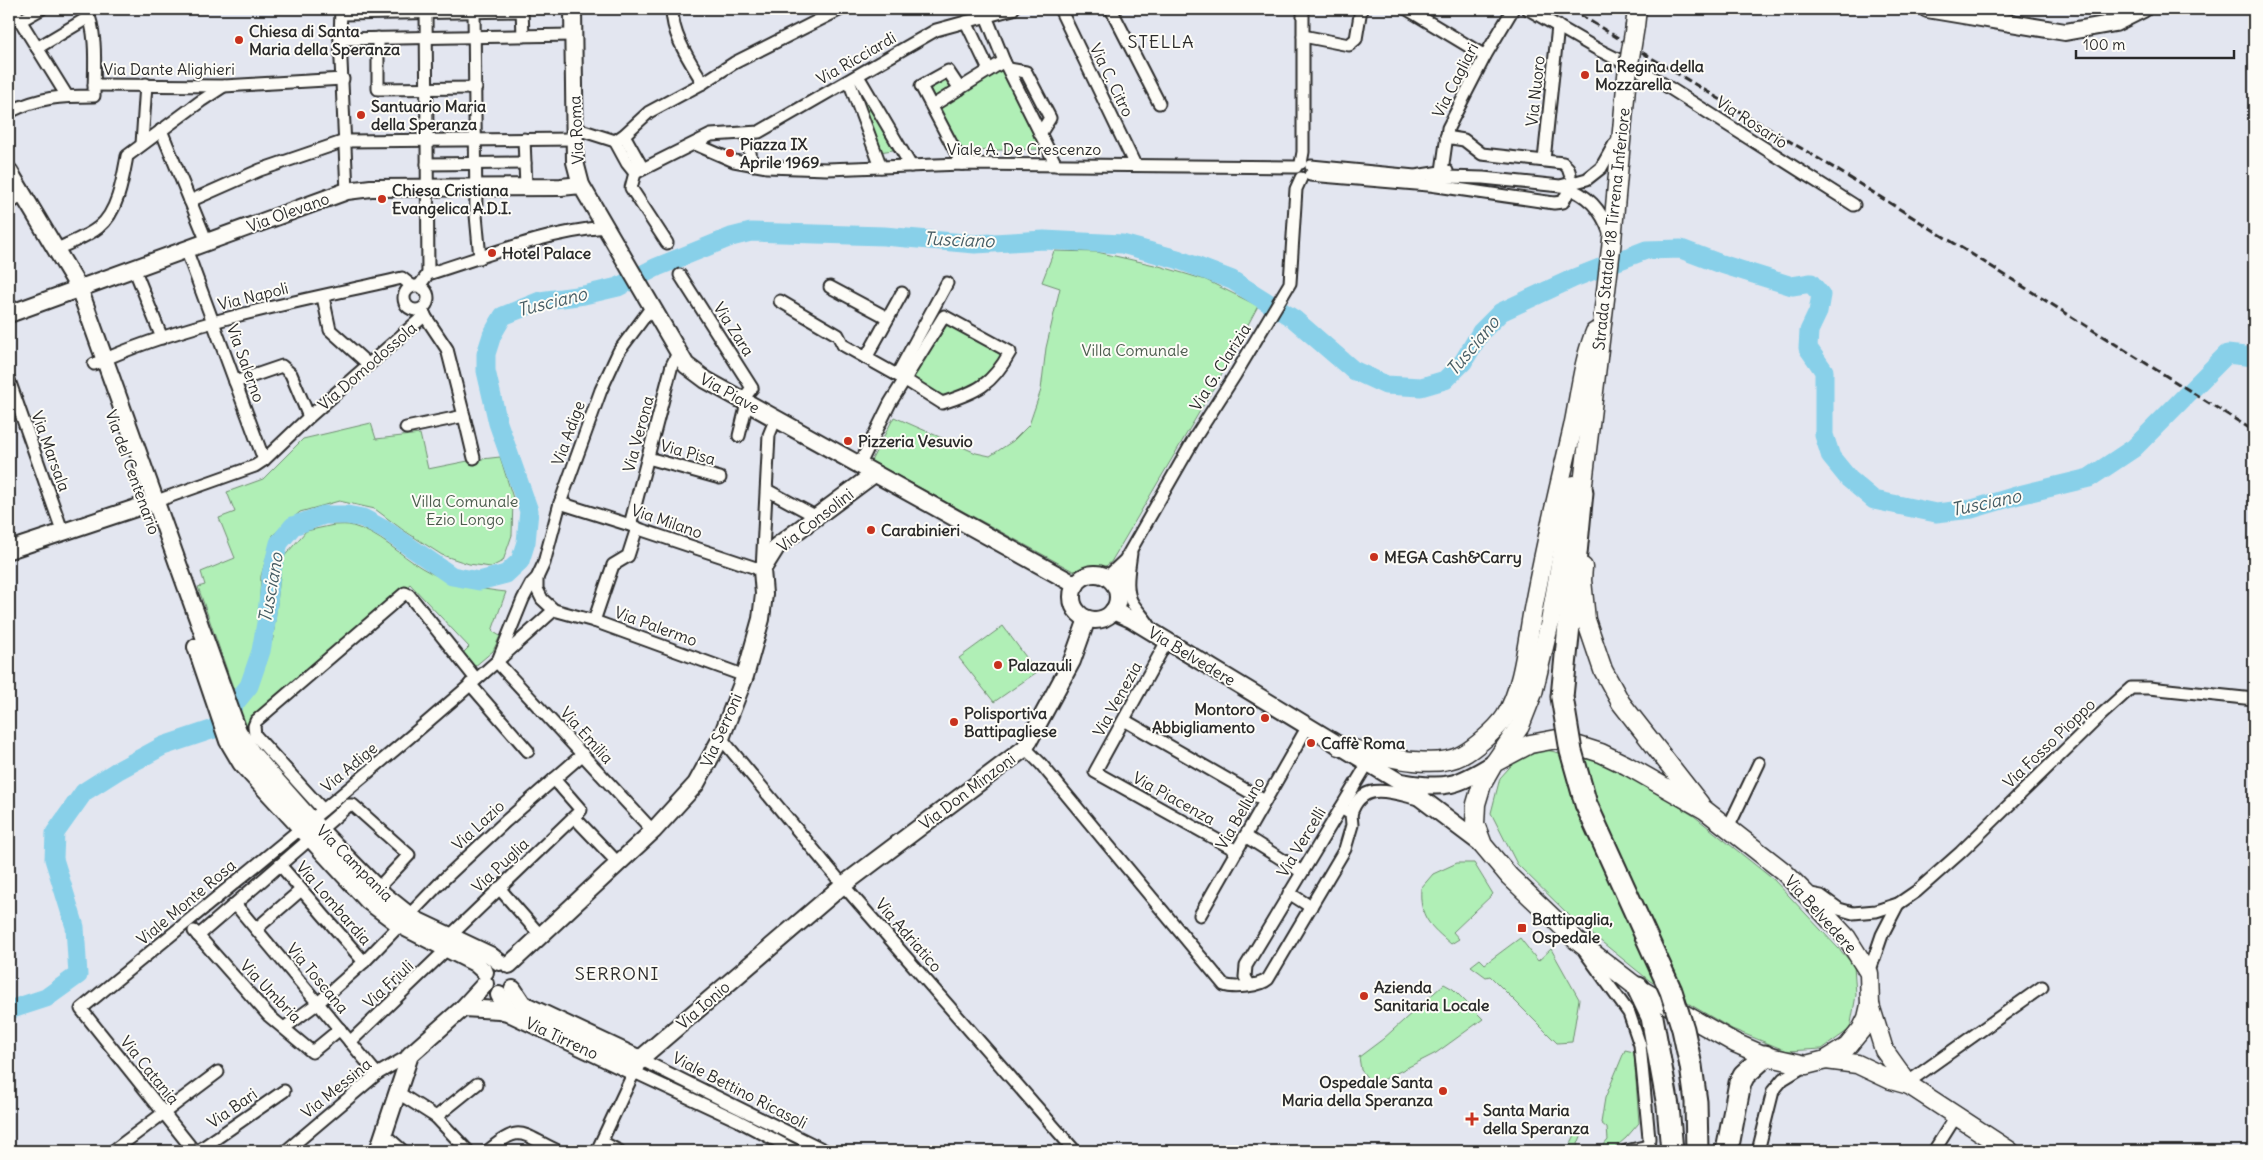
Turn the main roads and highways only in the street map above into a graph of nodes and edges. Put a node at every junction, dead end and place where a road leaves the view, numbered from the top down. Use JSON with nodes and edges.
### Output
{"nodes":[{"id":1,"x":1637,"y":9,"type":"edge"},
{"id":2,"x":1604,"y":308,"type":"junction"},
{"id":3,"x":1587,"y":449,"type":"junction"},
{"id":4,"x":1582,"y":492,"type":"junction"},
{"id":5,"x":1340,"y":746,"type":"road end"},
{"id":6,"x":1494,"y":763,"type":"junction"},
{"id":7,"x":1705,"y":810,"type":"junction"},
{"id":8,"x":1638,"y":988,"type":"junction"},
{"id":9,"x":1870,"y":1005,"type":"junction"},
{"id":10,"x":1765,"y":1056,"type":"junction"},
{"id":11,"x":1826,"y":1060,"type":"junction"},
{"id":12,"x":1909,"y":1085,"type":"junction"},
{"id":13,"x":1672,"y":1151,"type":"edge"},
{"id":14,"x":1697,"y":1151,"type":"edge"},
{"id":15,"x":1727,"y":1151,"type":"edge"},
{"id":16,"x":2010,"y":1151,"type":"edge"}],
"edges":[{"from":1,"to":2,"type":"main road","name":"Strada Statale 18 Tirrena Inferiore","bridge":true},
{"from":2,"to":3,"type":"main road","name":"Strada Statale 18 Tirrena Inferiore"},
{"from":2,"to":5,"type":"main road"},
{"from":3,"to":4,"type":"main road","name":"Strada Statale 18 Tirrena Inferiore"},
{"from":3,"to":6,"type":"main road","name":"Strada Statale 18 Tirrena Inferiore"},
{"from":4,"to":7,"type":"main road","name":"Strada Statale 18 Tirrena Inferiore"},
{"from":4,"to":14,"type":"highway","bridge":true},
{"from":6,"to":7,"type":"main road","name":"Via Belvedere"},
{"from":6,"to":8,"type":"main road","name":"Via Belvedere"},
{"from":7,"to":9,"type":"main road","name":"Via Belvedere"},
{"from":8,"to":10,"type":"main road","name":"Via Belvedere"},
{"from":8,"to":13,"type":"highway"},
{"from":9,"to":11,"type":"main road","name":"Via Belvedere"},
{"from":9,"to":12,"type":"main road"},
{"from":10,"to":11,"type":"main road","name":"Via Belvedere"},
{"from":10,"to":15,"type":"highway"},
{"from":11,"to":12,"type":"main road"},
{"from":12,"to":16,"type":"main road"}]}
